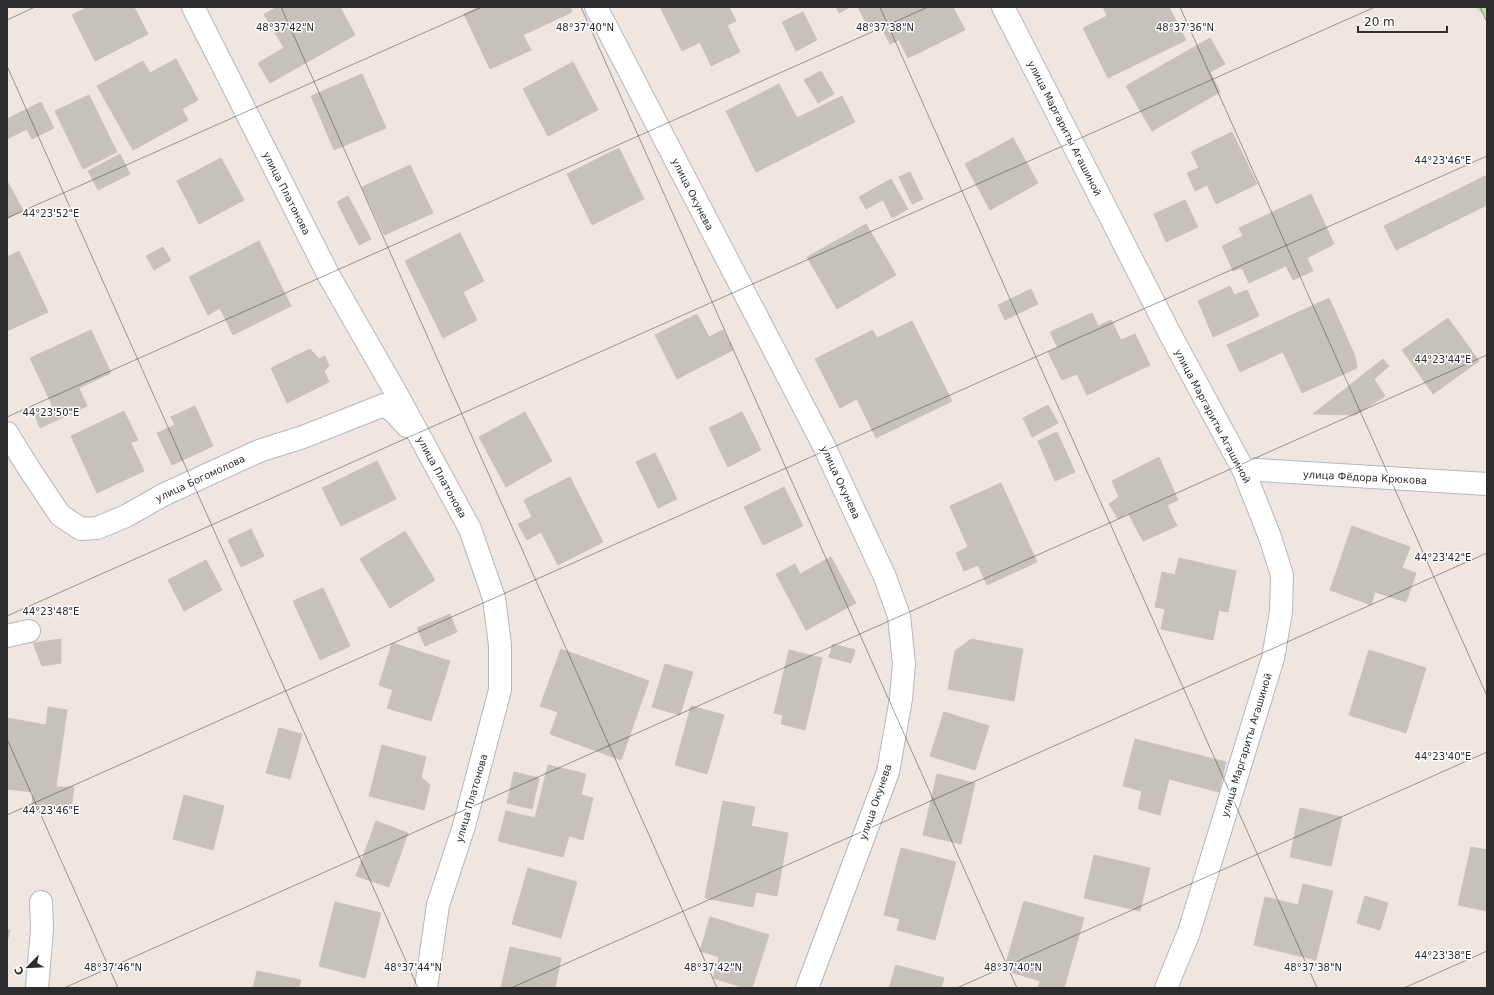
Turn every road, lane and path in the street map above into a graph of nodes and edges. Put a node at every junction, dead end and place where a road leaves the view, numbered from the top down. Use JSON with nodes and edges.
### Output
{"nodes":[{"id":1,"x":192,"y":7,"type":"edge"},
{"id":2,"x":596,"y":7,"type":"edge"},
{"id":3,"x":1003,"y":7,"type":"edge"},
{"id":4,"x":351,"y":315,"type":"junction"},
{"id":5,"x":367,"y":412,"type":"junction"},
{"id":6,"x":7,"y":433,"type":"edge"},
{"id":7,"x":424,"y":444,"type":"junction"},
{"id":8,"x":1243,"y":470,"type":"junction"},
{"id":9,"x":1487,"y":484,"type":"edge"},
{"id":10,"x":29,"y":631,"type":"dead end"},
{"id":11,"x":7,"y":636,"type":"edge"},
{"id":12,"x":41,"y":902,"type":"dead end"},
{"id":13,"x":37,"y":988,"type":"edge"},
{"id":14,"x":426,"y":988,"type":"edge"},
{"id":15,"x":807,"y":988,"type":"edge"},
{"id":16,"x":1166,"y":988,"type":"edge"}],
"edges":[{"from":1,"to":4,"type":"street","name":"улица Платонова"},
{"from":2,"to":15,"type":"street","name":"улица Окунева"},
{"from":3,"to":8,"type":"street","name":"улица Маргариты Агашиной"},
{"from":4,"to":5,"type":"street"},
{"from":4,"to":7,"type":"street","name":"улица Платонова"},
{"from":5,"to":6,"type":"street","name":"улица Богомолова"},
{"from":5,"to":7,"type":"street","name":"улица Богомолова"},
{"from":7,"to":14,"type":"street","name":"улица Платонова"},
{"from":8,"to":9,"type":"street","name":"улица Фёдора Крюкова"},
{"from":8,"to":16,"type":"street","name":"улица Маргариты Агашиной"},
{"from":10,"to":11,"type":"street"},
{"from":12,"to":13,"type":"street"}]}
